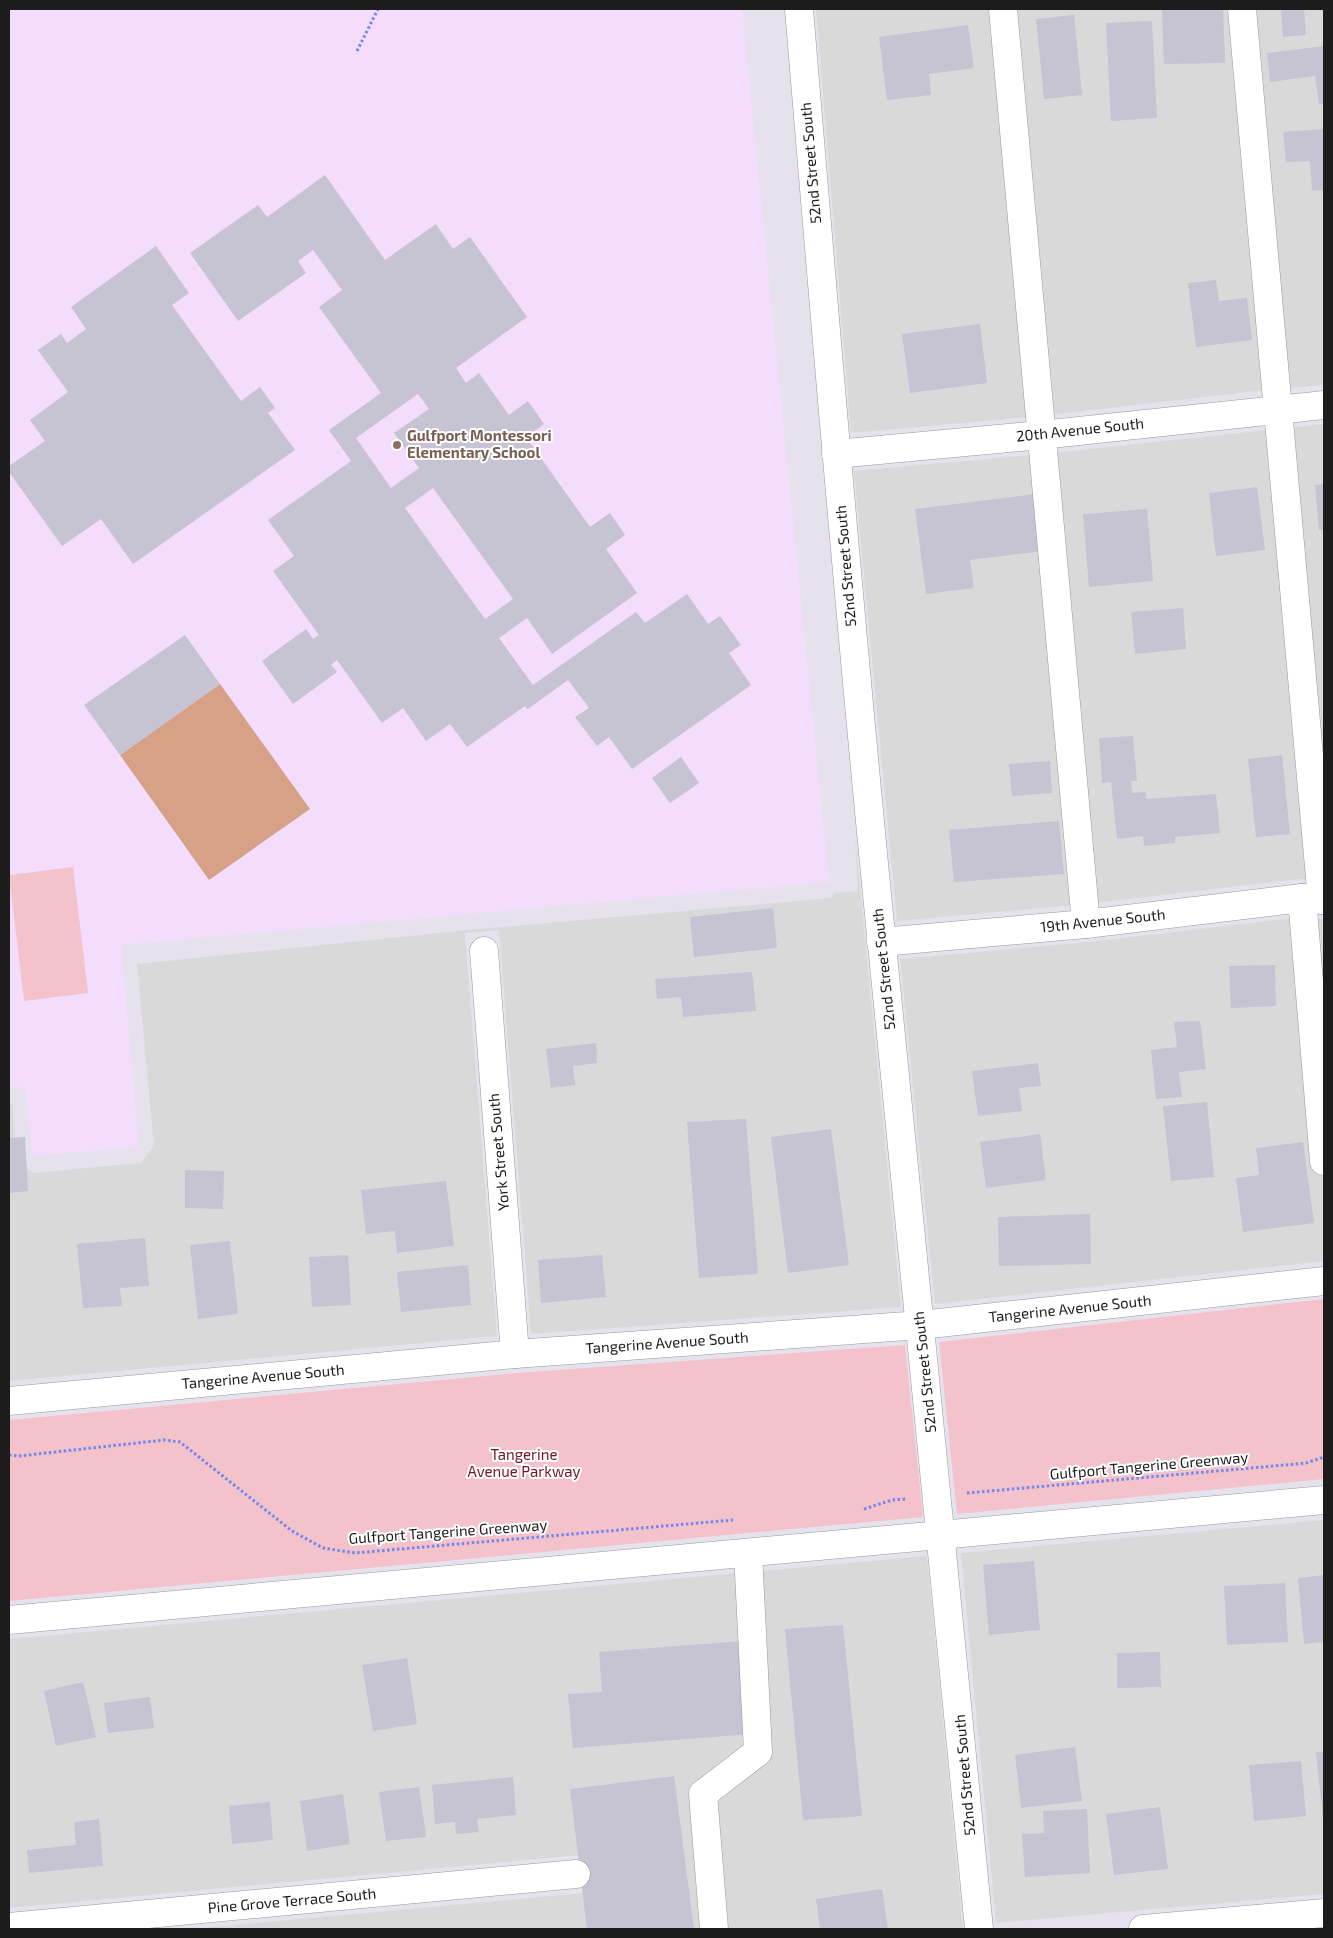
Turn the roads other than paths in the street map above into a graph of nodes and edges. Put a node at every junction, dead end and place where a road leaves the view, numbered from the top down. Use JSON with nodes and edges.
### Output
{"nodes":[{"id":1,"x":798,"y":9,"type":"edge"},
{"id":2,"x":1003,"y":9,"type":"edge"},
{"id":3,"x":1242,"y":9,"type":"edge"},
{"id":4,"x":1324,"y":405,"type":"edge"},
{"id":5,"x":1277,"y":408,"type":"junction"},
{"id":6,"x":1041,"y":435,"type":"junction"},
{"id":7,"x":836,"y":454,"type":"junction"},
{"id":8,"x":1316,"y":899,"type":"edge"},
{"id":9,"x":1086,"y":924,"type":"junction"},
{"id":10,"x":881,"y":942,"type":"junction"},
{"id":11,"x":484,"y":950,"type":"dead end"},
{"id":12,"x":1324,"y":1161,"type":"edge"},
{"id":13,"x":1324,"y":1281,"type":"edge"},
{"id":14,"x":921,"y":1325,"type":"junction"},
{"id":15,"x":515,"y":1354,"type":"junction"},
{"id":16,"x":9,"y":1401,"type":"edge"},
{"id":17,"x":1324,"y":1500,"type":"edge"},
{"id":18,"x":942,"y":1535,"type":"junction"},
{"id":19,"x":748,"y":1553,"type":"junction"},
{"id":20,"x":9,"y":1620,"type":"edge"},
{"id":21,"x":576,"y":1874,"type":"dead end"},
{"id":22,"x":1324,"y":1913,"type":"edge"},
{"id":23,"x":9,"y":1927,"type":"edge"},
{"id":24,"x":714,"y":1929,"type":"edge"},
{"id":25,"x":979,"y":1929,"type":"edge"},
{"id":26,"x":1143,"y":1929,"type":"edge"}],
"edges":[{"from":1,"to":7,"type":"street","name":"52nd Street South"},
{"from":2,"to":6,"type":"street"},
{"from":3,"to":5,"type":"street"},
{"from":4,"to":5,"type":"street","name":"20th Avenue South"},
{"from":5,"to":6,"type":"street","name":"20th Avenue South"},
{"from":5,"to":8,"type":"street"},
{"from":6,"to":7,"type":"street","name":"20th Avenue South"},
{"from":6,"to":9,"type":"street"},
{"from":7,"to":10,"type":"street","name":"52nd Street South"},
{"from":8,"to":9,"type":"street","name":"19th Avenue South"},
{"from":8,"to":12,"type":"street"},
{"from":9,"to":10,"type":"street","name":"19th Avenue South"},
{"from":10,"to":14,"type":"street","name":"52nd Street South"},
{"from":11,"to":15,"type":"street","name":"York Street South"},
{"from":13,"to":14,"type":"street","name":"Tangerine Avenue South"},
{"from":14,"to":15,"type":"street","name":"Tangerine Avenue South"},
{"from":14,"to":18,"type":"street","name":"52nd Street South"},
{"from":15,"to":16,"type":"street","name":"Tangerine Avenue South"},
{"from":17,"to":18,"type":"street"},
{"from":18,"to":19,"type":"street"},
{"from":18,"to":25,"type":"street","name":"52nd Street South"},
{"from":19,"to":20,"type":"street"},
{"from":19,"to":24,"type":"street"},
{"from":21,"to":23,"type":"street","name":"Pine Grove Terrace South"},
{"from":22,"to":26,"type":"street"}]}
